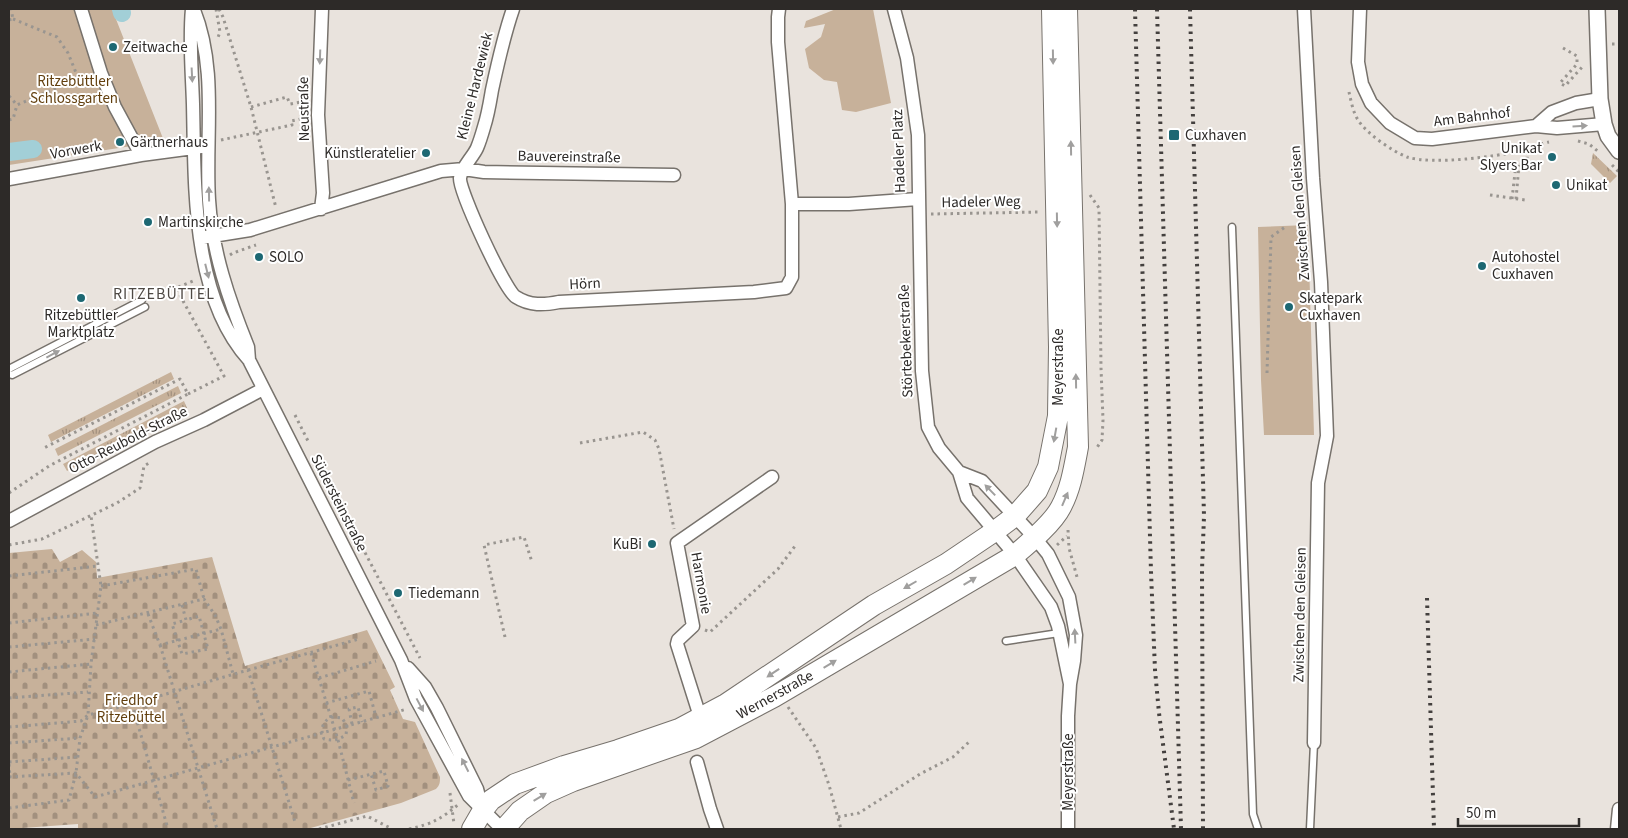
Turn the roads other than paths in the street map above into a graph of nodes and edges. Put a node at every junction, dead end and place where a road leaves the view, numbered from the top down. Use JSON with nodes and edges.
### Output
{"nodes":[{"id":1,"x":81,"y":9,"type":"edge"},
{"id":2,"x":193,"y":9,"type":"edge"},
{"id":3,"x":322,"y":9,"type":"edge"},
{"id":4,"x":513,"y":9,"type":"edge"},
{"id":5,"x":779,"y":9,"type":"edge"},
{"id":6,"x":894,"y":9,"type":"edge"},
{"id":7,"x":1052,"y":9,"type":"edge"},
{"id":8,"x":1067,"y":9,"type":"edge"},
{"id":9,"x":1304,"y":9,"type":"edge"},
{"id":10,"x":1360,"y":9,"type":"edge"},
{"id":11,"x":1597,"y":9,"type":"edge"},
{"id":12,"x":1600,"y":99,"type":"junction"},
{"id":13,"x":1604,"y":124,"type":"junction"},
{"id":14,"x":1536,"y":126,"type":"junction"},
{"id":15,"x":214,"y":143,"type":"junction"},
{"id":16,"x":194,"y":148,"type":"junction"},
{"id":17,"x":1619,"y":151,"type":"edge"},
{"id":18,"x":141,"y":155,"type":"junction"},
{"id":19,"x":464,"y":169,"type":"junction"},
{"id":20,"x":674,"y":176,"type":"dead end"},
{"id":21,"x":9,"y":178,"type":"edge"},
{"id":22,"x":918,"y":199,"type":"junction"},
{"id":23,"x":792,"y":204,"type":"junction"},
{"id":24,"x":321,"y":209,"type":"junction"},
{"id":25,"x":1232,"y":227,"type":"dead end"},
{"id":26,"x":214,"y":235,"type":"junction"},
{"id":27,"x":200,"y":238,"type":"junction"},
{"id":28,"x":249,"y":360,"type":"junction"},
{"id":29,"x":9,"y":369,"type":"edge"},
{"id":30,"x":9,"y":374,"type":"edge"},
{"id":31,"x":263,"y":389,"type":"junction"},
{"id":32,"x":959,"y":472,"type":"junction"},
{"id":33,"x":772,"y":477,"type":"dead end"},
{"id":34,"x":1015,"y":516,"type":"junction"},
{"id":35,"x":9,"y":521,"type":"edge"},
{"id":36,"x":995,"y":531,"type":"junction"},
{"id":37,"x":1036,"y":538,"type":"junction"},
{"id":38,"x":1014,"y":554,"type":"junction"},
{"id":39,"x":1060,"y":633,"type":"junction"},
{"id":40,"x":1006,"y":641,"type":"dead end"},
{"id":41,"x":1070,"y":684,"type":"junction"},
{"id":42,"x":703,"y":726,"type":"junction"},
{"id":43,"x":1314,"y":743,"type":"joint"},
{"id":44,"x":697,"y":762,"type":"dead end"},
{"id":45,"x":483,"y":810,"type":"junction"},
{"id":46,"x":1619,"y":810,"type":"edge"},
{"id":47,"x":472,"y":829,"type":"edge"},
{"id":48,"x":503,"y":829,"type":"edge"},
{"id":49,"x":717,"y":829,"type":"edge"},
{"id":50,"x":1068,"y":829,"type":"edge"},
{"id":51,"x":1258,"y":829,"type":"edge"},
{"id":52,"x":1310,"y":829,"type":"edge"},
{"id":53,"x":1617,"y":829,"type":"edge"}],
"edges":[{"from":1,"to":18,"type":"street"},
{"from":2,"to":15,"type":"street","name":"Südersteinstraße"},
{"from":2,"to":16,"type":"street","name":"Südersteinstraße","one_way":true},
{"from":3,"to":24,"type":"street","name":"Neustraße","one_way":true},
{"from":4,"to":19,"type":"street","name":"Kleine Hardewiek"},
{"from":5,"to":23,"type":"street"},
{"from":6,"to":22,"type":"street","name":"Hadeler Platz"},
{"from":7,"to":34,"type":"main road","name":"Meyerstraße","one_way":true},
{"from":37,"to":8,"type":"main road","name":"Meyerstraße","one_way":true},
{"from":9,"to":43,"type":"street","name":"Zwischen den Gleisen"},
{"from":10,"to":14,"type":"street","name":"Am Bahnhof"},
{"from":11,"to":12,"type":"street"},
{"from":12,"to":13,"type":"street"},
{"from":12,"to":14,"type":"street"},
{"from":14,"to":13,"type":"street","name":"Am Bahnhof","one_way":true},
{"from":13,"to":17,"type":"street"},
{"from":15,"to":16,"type":"street","name":"Vorwerk"},
{"from":26,"to":15,"type":"street","name":"Südersteinstraße","one_way":true},
{"from":16,"to":18,"type":"street","name":"Vorwerk"},
{"from":16,"to":27,"type":"street","name":"Südersteinstraße"},
{"from":18,"to":21,"type":"street","name":"Vorwerk"},
{"from":19,"to":20,"type":"street","name":"Bauvereinstraße"},
{"from":19,"to":23,"type":"street","name":"Hörn"},
{"from":19,"to":24,"type":"street"},
{"from":22,"to":23,"type":"street","name":"Hadeler Platz"},
{"from":22,"to":32,"type":"street","name":"Störtebekerstraße"},
{"from":24,"to":26,"type":"street"},
{"from":25,"to":51,"type":"lane"},
{"from":26,"to":27,"type":"street"},
{"from":26,"to":28,"type":"street","name":"Südersteinstraße"},
{"from":27,"to":28,"type":"street","name":"Südersteinstraße","one_way":true},
{"from":28,"to":31,"type":"street","name":"Südersteinstraße"},
{"from":30,"to":29,"type":"lane","one_way":true},
{"from":31,"to":35,"type":"street","name":"Otto-Reubold-Straße"},
{"from":31,"to":45,"type":"street","name":"Südersteinstraße"},
{"from":34,"to":32,"type":"street","name":"Störtebekerstraße","one_way":true},
{"from":32,"to":36,"type":"street","name":"Störtebekerstraße"},
{"from":33,"to":42,"type":"street","name":"Harmonie"},
{"from":34,"to":36,"type":"main road","name":"Meyerstraße"},
{"from":34,"to":37,"type":"street","name":"Störtebekerstraße"},
{"from":36,"to":38,"type":"street","name":"Meyerstraße"},
{"from":36,"to":42,"type":"main road","name":"Wernerstraße","one_way":true},
{"from":37,"to":38,"type":"main road","name":"Wernerstraße"},
{"from":41,"to":37,"type":"street","name":"Meyerstraße","one_way":true},
{"from":38,"to":39,"type":"street","name":"Meyerstraße"},
{"from":42,"to":38,"type":"main road","name":"Wernerstraße","one_way":true},
{"from":39,"to":40,"type":"lane"},
{"from":39,"to":41,"type":"street","name":"Meyerstraße"},
{"from":41,"to":50,"type":"street","name":"Meyerstraße"},
{"from":42,"to":45,"type":"main road","name":"Wernerstraße"},
{"from":48,"to":42,"type":"main road","name":"Wernerstraße","one_way":true},
{"from":43,"to":52,"type":"lane"},
{"from":44,"to":49,"type":"street"},
{"from":45,"to":47,"type":"main road","name":"Wernerstraße"},
{"from":45,"to":48,"type":"street","name":"Südersteinstraße"},
{"from":46,"to":53,"type":"street"}]}
